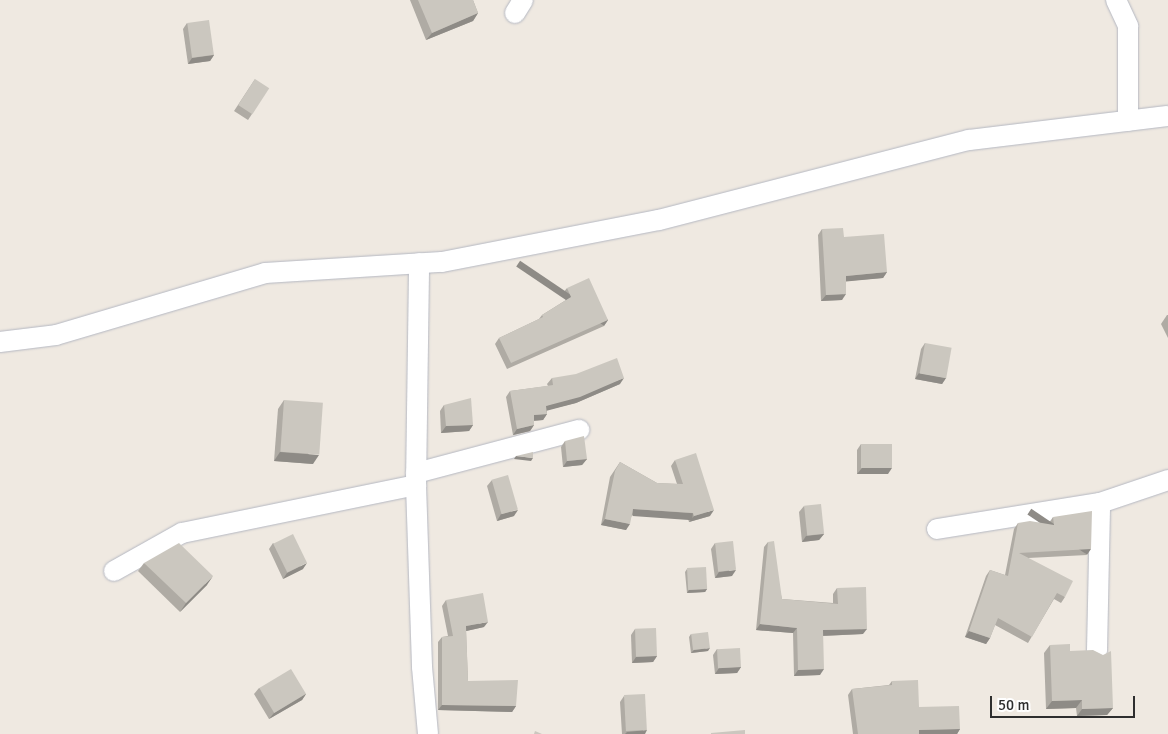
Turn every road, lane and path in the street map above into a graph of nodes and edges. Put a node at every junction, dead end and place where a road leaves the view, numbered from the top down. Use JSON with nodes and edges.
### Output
{"nodes":[{"id":1,"x":1116,"y":0,"type":"edge"},
{"id":2,"x":1168,"y":116,"type":"edge"},
{"id":3,"x":1128,"y":121,"type":"junction"},
{"id":4,"x":419,"y":263,"type":"junction"},
{"id":5,"x":0,"y":342,"type":"edge"},
{"id":6,"x":579,"y":430,"type":"dead end"},
{"id":7,"x":416,"y":479,"type":"junction"},
{"id":8,"x":1168,"y":480,"type":"edge"},
{"id":9,"x":1100,"y":503,"type":"junction"},
{"id":10,"x":937,"y":529,"type":"dead end"},
{"id":11,"x":114,"y":572,"type":"dead end"},
{"id":12,"x":1097,"y":651,"type":"edge"},
{"id":13,"x":428,"y":734,"type":"edge"}],
"edges":[{"from":1,"to":3,"type":"street"},
{"from":2,"to":3,"type":"street"},
{"from":3,"to":4,"type":"street"},
{"from":4,"to":5,"type":"street"},
{"from":4,"to":7,"type":"street"},
{"from":6,"to":7,"type":"street"},
{"from":7,"to":11,"type":"street"},
{"from":7,"to":13,"type":"street"},
{"from":8,"to":9,"type":"street"},
{"from":9,"to":10,"type":"street"},
{"from":9,"to":12,"type":"street"}]}
